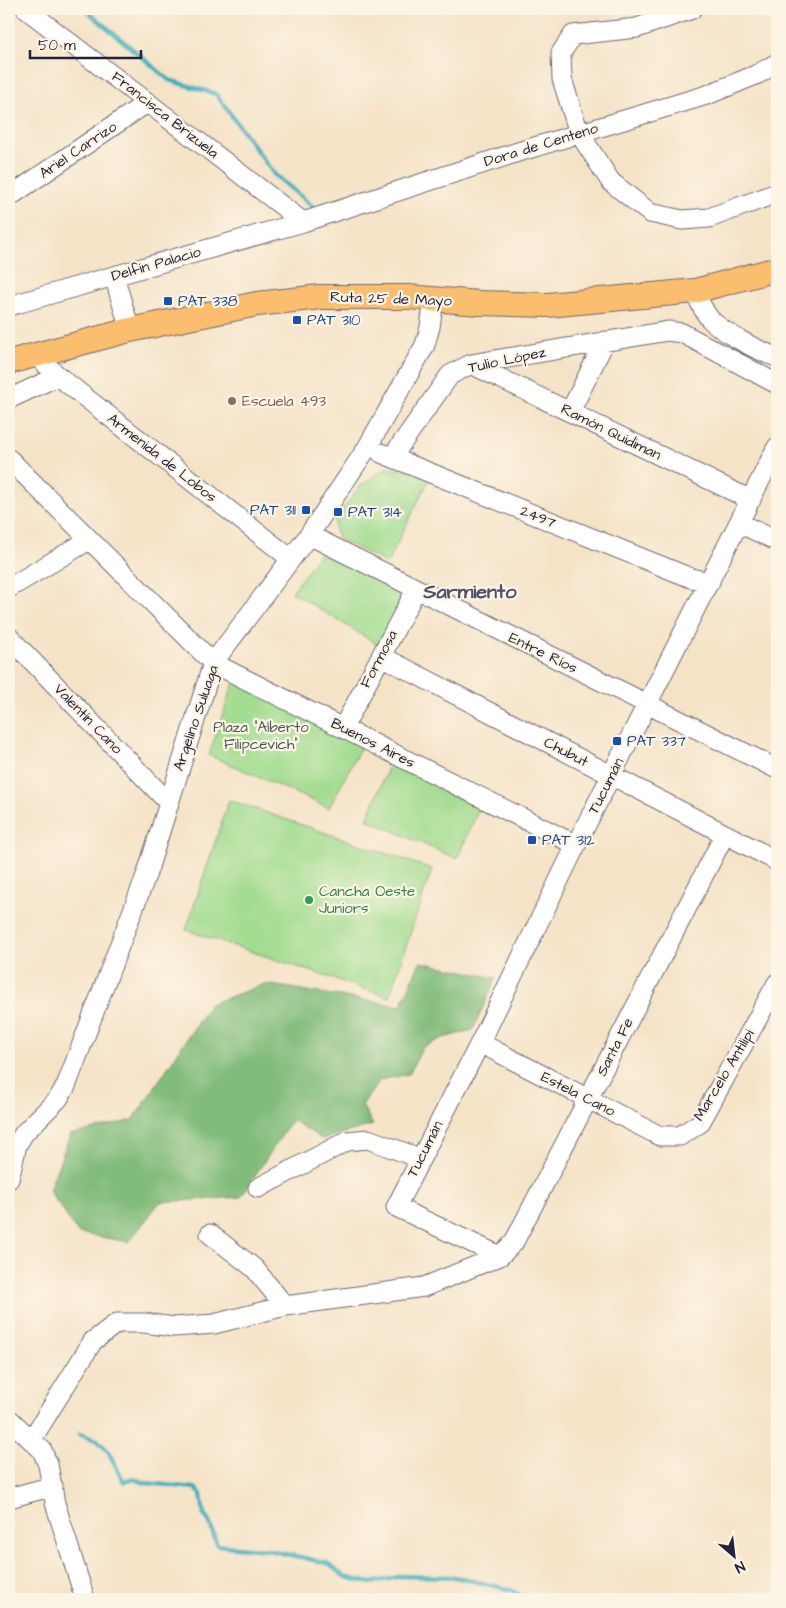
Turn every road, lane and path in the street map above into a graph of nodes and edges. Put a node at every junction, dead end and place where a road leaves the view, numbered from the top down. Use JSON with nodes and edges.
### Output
{"nodes":[{"id":1,"x":26,"y":9,"type":"edge"},
{"id":2,"x":692,"y":9,"type":"edge"},
{"id":3,"x":777,"y":63,"type":"edge"},
{"id":4,"x":148,"y":102,"type":"junction"},
{"id":5,"x":579,"y":133,"type":"junction"},
{"id":6,"x":777,"y":193,"type":"edge"},
{"id":7,"x":9,"y":197,"type":"edge"},
{"id":8,"x":303,"y":222,"type":"junction"},
{"id":9,"x":777,"y":269,"type":"edge"},
{"id":10,"x":114,"y":276,"type":"junction"},
{"id":11,"x":695,"y":291,"type":"junction"},
{"id":12,"x":434,"y":299,"type":"junction"},
{"id":13,"x":9,"y":306,"type":"edge"},
{"id":14,"x":130,"y":330,"type":"junction"},
{"id":15,"x":605,"y":341,"type":"junction"},
{"id":16,"x":36,"y":355,"type":"junction"},
{"id":17,"x":777,"y":357,"type":"edge"},
{"id":18,"x":9,"y":362,"type":"edge"},
{"id":19,"x":471,"y":364,"type":"junction"},
{"id":20,"x":58,"y":376,"type":"junction"},
{"id":21,"x":777,"y":384,"type":"edge"},
{"id":22,"x":9,"y":399,"type":"edge"},
{"id":23,"x":570,"y":412,"type":"junction"},
{"id":24,"x":777,"y":447,"type":"edge"},
{"id":25,"x":367,"y":448,"type":"junction"},
{"id":26,"x":392,"y":457,"type":"junction"},
{"id":27,"x":9,"y":459,"type":"edge"},
{"id":28,"x":751,"y":500,"type":"junction"},
{"id":29,"x":739,"y":523,"type":"junction"},
{"id":30,"x":309,"y":535,"type":"junction"},
{"id":31,"x":89,"y":540,"type":"junction"},
{"id":32,"x":777,"y":541,"type":"edge"},
{"id":33,"x":291,"y":559,"type":"junction"},
{"id":34,"x":710,"y":582,"type":"junction"},
{"id":35,"x":9,"y":588,"type":"edge"},
{"id":36,"x":416,"y":590,"type":"junction"},
{"id":37,"x":9,"y":636,"type":"edge"},
{"id":38,"x":381,"y":656,"type":"junction"},
{"id":39,"x":213,"y":663,"type":"junction"},
{"id":40,"x":647,"y":705,"type":"junction"},
{"id":41,"x":343,"y":728,"type":"junction"},
{"id":42,"x":777,"y":769,"type":"edge"},
{"id":43,"x":611,"y":776,"type":"junction"},
{"id":44,"x":168,"y":802,"type":"junction"},
{"id":45,"x":725,"y":834,"type":"junction"},
{"id":46,"x":576,"y":845,"type":"junction"},
{"id":47,"x":777,"y":861,"type":"edge"},
{"id":48,"x":777,"y":983,"type":"edge"},
{"id":49,"x":480,"y":1043,"type":"junction"},
{"id":50,"x":589,"y":1099,"type":"junction"},
{"id":51,"x":680,"y":1136,"type":"joint"},
{"id":52,"x":419,"y":1158,"type":"junction"},
{"id":53,"x":9,"y":1179,"type":"edge"},
{"id":54,"x":258,"y":1188,"type":"dead end"},
{"id":55,"x":210,"y":1234,"type":"dead end"},
{"id":56,"x":500,"y":1256,"type":"junction"},
{"id":57,"x":285,"y":1306,"type":"junction"},
{"id":58,"x":9,"y":1419,"type":"edge"},
{"id":59,"x":32,"y":1439,"type":"junction"},
{"id":60,"x":53,"y":1486,"type":"junction"},
{"id":61,"x":9,"y":1498,"type":"edge"},
{"id":62,"x":85,"y":1599,"type":"edge"}],
"edges":[{"from":1,"to":4,"type":"street","name":"Francisca Brizuela"},
{"from":2,"to":5,"type":"street"},
{"from":3,"to":5,"type":"street","name":"Dora de Centeno"},
{"from":4,"to":7,"type":"street","name":"Ariel Carrizo"},
{"from":4,"to":8,"type":"street","name":"Francisca Brizuela"},
{"from":5,"to":6,"type":"street"},
{"from":5,"to":8,"type":"street","name":"Dora de Centeno"},
{"from":8,"to":10,"type":"street","name":"Delfín Palacio"},
{"from":9,"to":11,"type":"main road","name":"Ruta 25 de Mayo"},
{"from":10,"to":13,"type":"street","name":"Delfín Palacio"},
{"from":10,"to":14,"type":"street"},
{"from":11,"to":12,"type":"main road","name":"Ruta 25 de Mayo"},
{"from":11,"to":17,"type":"street"},
{"from":12,"to":14,"type":"main road","name":"Ruta 25 de Mayo"},
{"from":12,"to":25,"type":"street","name":"Argelino Suluaga"},
{"from":14,"to":16,"type":"main road","name":"Ruta 25 de Mayo"},
{"from":15,"to":19,"type":"street","name":"Tulio López"},
{"from":15,"to":21,"type":"street","name":"Tulio López"},
{"from":15,"to":23,"type":"street"},
{"from":16,"to":18,"type":"main road","name":"Ruta 25 de Mayo"},
{"from":16,"to":20,"type":"street","name":"Armenida de Lobos"},
{"from":19,"to":23,"type":"street","name":"Ramón Quidiman"},
{"from":19,"to":26,"type":"street","name":"Tulio López"},
{"from":20,"to":22,"type":"street"},
{"from":20,"to":33,"type":"street","name":"Armenida de Lobos"},
{"from":23,"to":28,"type":"street","name":"Ramón Quidiman"},
{"from":24,"to":28,"type":"street","name":"Tucumán"},
{"from":25,"to":26,"type":"street","name":"2497"},
{"from":25,"to":30,"type":"street","name":"Argelino Suluaga"},
{"from":26,"to":34,"type":"street","name":"2497"},
{"from":27,"to":31,"type":"street","name":"Buenos Aires"},
{"from":28,"to":29,"type":"street","name":"Tucumán"},
{"from":29,"to":32,"type":"street"},
{"from":29,"to":34,"type":"street","name":"Tucumán"},
{"from":30,"to":33,"type":"street","name":"Argelino Suluaga"},
{"from":30,"to":36,"type":"street","name":"Entre Ríos"},
{"from":31,"to":35,"type":"street"},
{"from":31,"to":39,"type":"street","name":"Buenos Aires"},
{"from":33,"to":39,"type":"street","name":"Argelino Suluaga"},
{"from":34,"to":40,"type":"street","name":"Tucumán"},
{"from":36,"to":38,"type":"street","name":"Formosa"},
{"from":36,"to":40,"type":"street","name":"Entre Ríos"},
{"from":37,"to":44,"type":"street","name":"Valentín Cano"},
{"from":38,"to":41,"type":"street","name":"Formosa"},
{"from":38,"to":43,"type":"street","name":"Chubut"},
{"from":39,"to":41,"type":"street","name":"Buenos Aires"},
{"from":39,"to":44,"type":"street","name":"Argelino Suluaga"},
{"from":40,"to":42,"type":"street","name":"Entre Ríos"},
{"from":40,"to":43,"type":"street","name":"Tucumán"},
{"from":41,"to":46,"type":"street","name":"Buenos Aires"},
{"from":43,"to":45,"type":"street","name":"Chubut"},
{"from":43,"to":46,"type":"street","name":"Tucumán"},
{"from":44,"to":53,"type":"street","name":"Argelino Suluaga"},
{"from":45,"to":47,"type":"street","name":"Chubut"},
{"from":45,"to":50,"type":"street","name":"Santa Fe"},
{"from":46,"to":49,"type":"street","name":"Tucumán"},
{"from":48,"to":51,"type":"street","name":"Marcelo Antilipi"},
{"from":49,"to":50,"type":"street","name":"Estela Cano"},
{"from":49,"to":52,"type":"street","name":"Tucumán"},
{"from":50,"to":51,"type":"street","name":"Estela Cano"},
{"from":50,"to":56,"type":"street","name":"Santa Fe"},
{"from":52,"to":54,"type":"street"},
{"from":52,"to":56,"type":"street","name":"Tucumán"},
{"from":55,"to":57,"type":"street"},
{"from":56,"to":57,"type":"street"},
{"from":57,"to":59,"type":"street"},
{"from":58,"to":59,"type":"street"},
{"from":59,"to":60,"type":"street"},
{"from":60,"to":61,"type":"street"},
{"from":60,"to":62,"type":"street"}]}
